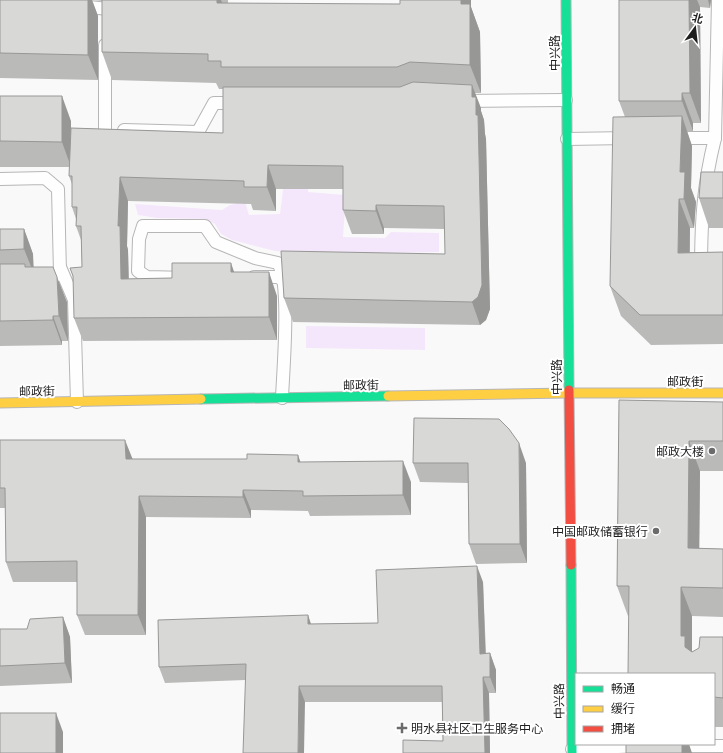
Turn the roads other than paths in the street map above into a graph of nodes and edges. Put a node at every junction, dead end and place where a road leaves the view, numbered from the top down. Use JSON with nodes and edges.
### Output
{"nodes":[{"id":1,"x":566,"y":0,"type":"edge"},
{"id":2,"x":718,"y":0,"type":"edge"},
{"id":3,"x":70,"y":3,"type":"edge"},
{"id":4,"x":105,"y":9,"type":"junction"},
{"id":5,"x":130,"y":10,"type":"edge"},
{"id":6,"x":720,"y":25,"type":"edge"},
{"id":7,"x":454,"y":100,"type":"edge"},
{"id":8,"x":566,"y":100,"type":"junction"},
{"id":9,"x":720,"y":100,"type":"edge"},
{"id":10,"x":253,"y":103,"type":"edge"},
{"id":11,"x":637,"y":138,"type":"edge"},
{"id":12,"x":661,"y":138,"type":"edge"},
{"id":13,"x":715,"y":138,"type":"junction"},
{"id":14,"x":567,"y":139,"type":"junction"},
{"id":15,"x":0,"y":179,"type":"edge"},
{"id":16,"x":294,"y":264,"type":"edge"},
{"id":17,"x":60,"y":267,"type":"junction"},
{"id":18,"x":280,"y":267,"type":"junction"},
{"id":19,"x":723,"y":270,"type":"edge"},
{"id":20,"x":202,"y":278,"type":"edge"},
{"id":21,"x":240,"y":278,"type":"edge"},
{"id":22,"x":282,"y":280,"type":"junction"},
{"id":23,"x":35,"y":281,"type":"edge"},
{"id":24,"x":568,"y":393,"type":"junction"},
{"id":25,"x":723,"y":393,"type":"edge"},
{"id":26,"x":282,"y":398,"type":"junction"},
{"id":27,"x":77,"y":402,"type":"junction"},
{"id":28,"x":0,"y":403,"type":"edge"},
{"id":29,"x":697,"y":745,"type":"edge"},
{"id":30,"x":723,"y":746,"type":"edge"},
{"id":31,"x":572,"y":751,"type":"edge"}],
"edges":[{"from":1,"to":8,"type":"main road","name":"中兴路"},
{"from":2,"to":6,"type":"lane"},
{"from":3,"to":4,"type":"lane"},
{"from":4,"to":5,"type":"lane"},
{"from":4,"to":10,"type":"lane"},
{"from":6,"to":9,"type":"lane"},
{"from":7,"to":8,"type":"lane"},
{"from":8,"to":14,"type":"main road","name":"中兴路"},
{"from":9,"to":13,"type":"lane"},
{"from":11,"to":14,"type":"lane"},
{"from":12,"to":13,"type":"lane"},
{"from":13,"to":19,"type":"lane"},
{"from":14,"to":24,"type":"main road","name":"中兴路"},
{"from":15,"to":17,"type":"lane"},
{"from":16,"to":18,"type":"lane"},
{"from":17,"to":23,"type":"lane"},
{"from":17,"to":27,"type":"lane"},
{"from":18,"to":20,"type":"lane"},
{"from":18,"to":22,"type":"lane"},
{"from":21,"to":22,"type":"lane"},
{"from":22,"to":26,"type":"lane"},
{"from":24,"to":25,"type":"main road","name":"邮政街"},
{"from":24,"to":26,"type":"main road","name":"邮政街"},
{"from":24,"to":31,"type":"main road","name":"中兴路"},
{"from":26,"to":27,"type":"main road","name":"邮政街"},
{"from":27,"to":28,"type":"main road","name":"邮政街"},
{"from":29,"to":30,"type":"lane"},
{"from":29,"to":31,"type":"lane"}]}
